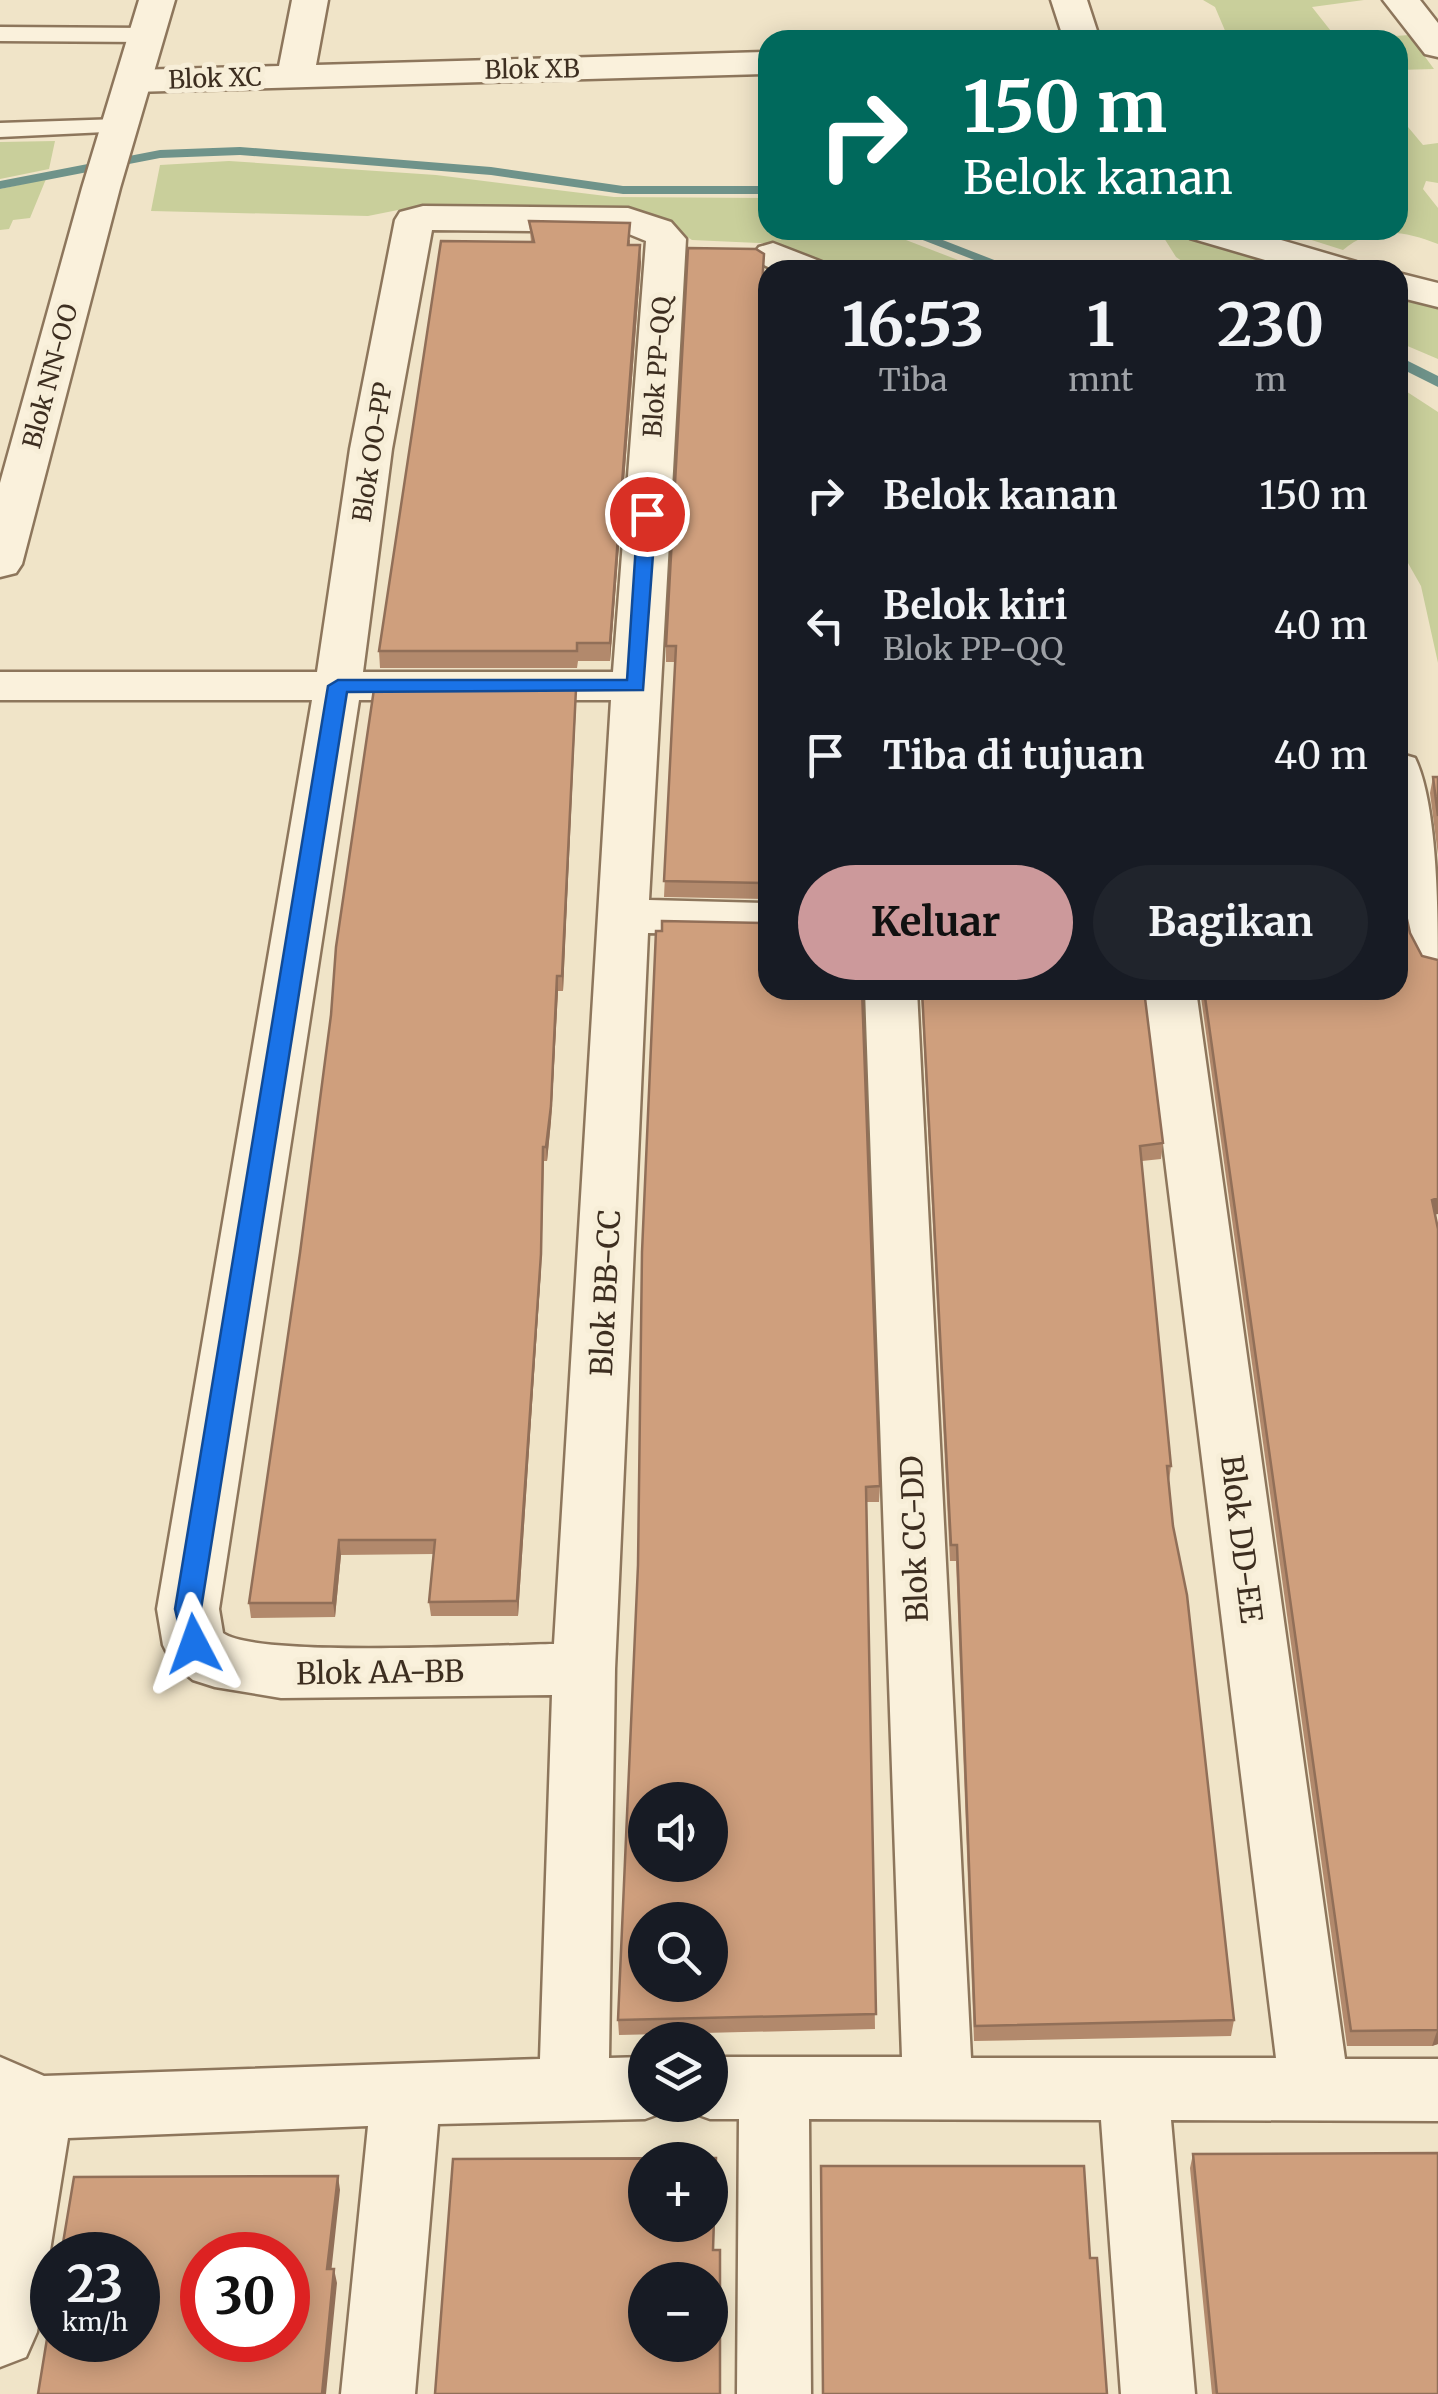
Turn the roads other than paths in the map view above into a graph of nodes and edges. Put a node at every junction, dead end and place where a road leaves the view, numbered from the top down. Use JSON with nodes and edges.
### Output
{"nodes":[{"id":1,"x":310,"y":0,"type":"edge"},
{"id":2,"x":1069,"y":0,"type":"edge"},
{"id":3,"x":1401,"y":0,"type":"edge"},
{"id":4,"x":151,"y":17,"type":"edge"},
{"id":5,"x":1079,"y":30,"type":"edge"},
{"id":6,"x":0,"y":34,"type":"edge"},
{"id":7,"x":1438,"y":46,"type":"edge"},
{"id":8,"x":758,"y":63,"type":"edge"},
{"id":9,"x":296,"y":75,"type":"junction"},
{"id":10,"x":133,"y":81,"type":"junction"},
{"id":11,"x":119,"y":126,"type":"junction"},
{"id":12,"x":0,"y":130,"type":"edge"},
{"id":13,"x":414,"y":220,"type":"joint"},
{"id":14,"x":1238,"y":240,"type":"edge"},
{"id":15,"x":1308,"y":260,"type":"edge"},
{"id":16,"x":1408,"y":286,"type":"edge"},
{"id":17,"x":1438,"y":294,"type":"edge"},
{"id":18,"x":0,"y":564,"type":"edge"},
{"id":19,"x":0,"y":686,"type":"edge"},
{"id":20,"x":338,"y":686,"type":"junction"},
{"id":21,"x":636,"y":686,"type":"junction"},
{"id":22,"x":1408,"y":827,"type":"edge"},
{"id":23,"x":625,"y":916,"type":"junction"},
{"id":24,"x":758,"y":919,"type":"edge"},
{"id":25,"x":1427,"y":938,"type":"edge"},
{"id":26,"x":891,"y":1000,"type":"edge"},
{"id":27,"x":1171,"y":1000,"type":"edge"},
{"id":28,"x":584,"y":1669,"type":"junction"},
{"id":29,"x":938,"y":2087,"type":"junction"},
{"id":30,"x":628,"y":2088,"type":"edge"},
{"id":31,"x":742,"y":2088,"type":"edge"},
{"id":32,"x":1314,"y":2088,"type":"junction"},
{"id":33,"x":574,"y":2089,"type":"junction"},
{"id":34,"x":1134,"y":2090,"type":"junction"},
{"id":35,"x":1438,"y":2090,"type":"edge"},
{"id":36,"x":406,"y":2093,"type":"junction"},
{"id":37,"x":19,"y":2098,"type":"edge"},
{"id":38,"x":10,"y":2210,"type":"edge"},
{"id":39,"x":0,"y":2332,"type":"edge"},
{"id":40,"x":378,"y":2394,"type":"edge"},
{"id":41,"x":774,"y":2394,"type":"edge"},
{"id":42,"x":1158,"y":2394,"type":"edge"}],
"edges":[{"from":1,"to":9,"type":"street"},
{"from":2,"to":5,"type":"street"},
{"from":3,"to":7,"type":"street"},
{"from":4,"to":6,"type":"lane"},
{"from":4,"to":10,"type":"street","name":"Blok NN-OO"},
{"from":8,"to":9,"type":"street","name":"Blok XB"},
{"from":9,"to":10,"type":"street","name":"Blok XC"},
{"from":10,"to":11,"type":"street","name":"Blok NN-OO"},
{"from":11,"to":12,"type":"lane"},
{"from":11,"to":18,"type":"street","name":"Blok NN-OO"},
{"from":13,"to":20,"type":"street","name":"Blok OO-PP"},
{"from":13,"to":21,"type":"street","name":"Blok PP-QQ"},
{"from":14,"to":15,"type":"street"},
{"from":16,"to":17,"type":"street"},
{"from":19,"to":20,"type":"street"},
{"from":20,"to":21,"type":"street"},
{"from":20,"to":28,"type":"street","name":"Blok AA-BB"},
{"from":21,"to":23,"type":"street","name":"Blok PP-QQ"},
{"from":22,"to":25,"type":"street"},
{"from":23,"to":24,"type":"street"},
{"from":23,"to":28,"type":"street","name":"Blok BB-CC"},
{"from":26,"to":29,"type":"street","name":"Blok CC-DD"},
{"from":27,"to":32,"type":"street","name":"Blok DD-EE"},
{"from":28,"to":33,"type":"street","name":"Blok BB-CC"},
{"from":29,"to":31,"type":"street"},
{"from":29,"to":34,"type":"street"},
{"from":30,"to":33,"type":"street"},
{"from":31,"to":41,"type":"street"},
{"from":32,"to":34,"type":"street"},
{"from":32,"to":35,"type":"street"},
{"from":33,"to":36,"type":"street"},
{"from":34,"to":42,"type":"street"},
{"from":36,"to":37,"type":"street"},
{"from":36,"to":40,"type":"street"},
{"from":37,"to":38,"type":"street"},
{"from":38,"to":39,"type":"street"}]}
